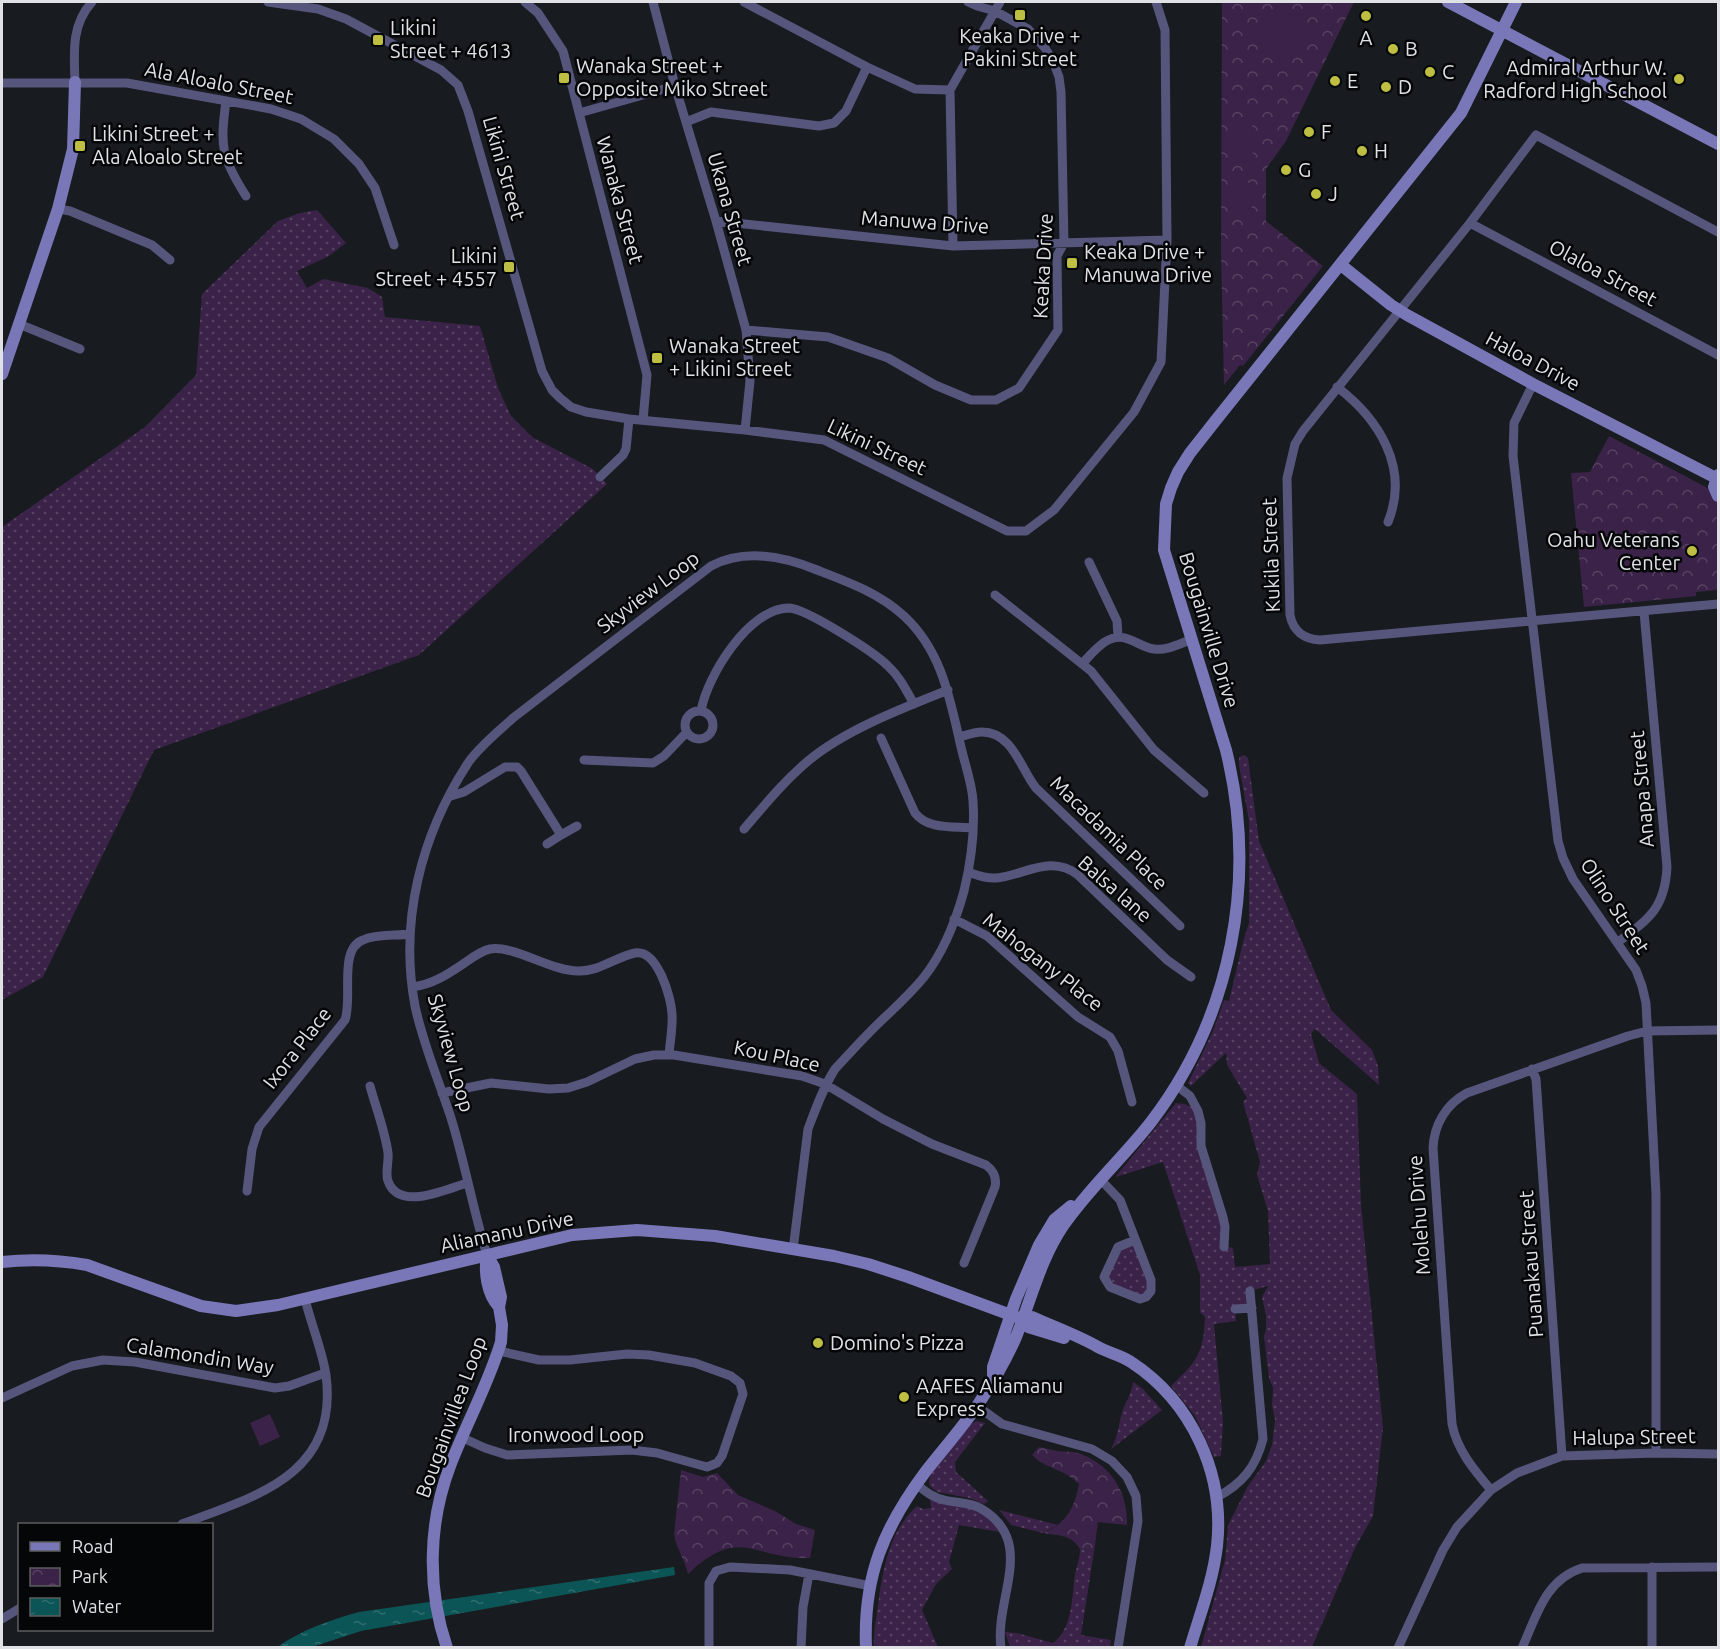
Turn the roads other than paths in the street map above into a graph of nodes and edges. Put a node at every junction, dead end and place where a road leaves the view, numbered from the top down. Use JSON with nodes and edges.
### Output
{"nodes":[{"id":1,"x":91,"y":2,"type":"edge"},
{"id":2,"x":268,"y":2,"type":"edge"},
{"id":3,"x":525,"y":2,"type":"edge"},
{"id":4,"x":653,"y":2,"type":"edge"},
{"id":5,"x":744,"y":2,"type":"edge"},
{"id":6,"x":968,"y":2,"type":"edge"},
{"id":7,"x":1000,"y":2,"type":"edge"},
{"id":8,"x":1156,"y":2,"type":"edge"},
{"id":9,"x":1448,"y":2,"type":"edge"},
{"id":10,"x":1516,"y":2,"type":"edge"},
{"id":11,"x":995,"y":11,"type":"junction"},
{"id":12,"x":1501,"y":31,"type":"junction"},
{"id":13,"x":867,"y":67,"type":"junction"},
{"id":14,"x":75,"y":82,"type":"junction"},
{"id":15,"x":2,"y":83,"type":"edge"},
{"id":16,"x":675,"y":86,"type":"junction"},
{"id":17,"x":950,"y":90,"type":"junction"},
{"id":18,"x":226,"y":101,"type":"junction"},
{"id":19,"x":579,"y":113,"type":"junction"},
{"id":20,"x":686,"y":122,"type":"junction"},
{"id":21,"x":1719,"y":144,"type":"edge"},
{"id":22,"x":246,"y":196,"type":"dead end"},
{"id":23,"x":58,"y":209,"type":"junction"},
{"id":24,"x":716,"y":221,"type":"junction"},
{"id":25,"x":1470,"y":223,"type":"junction"},
{"id":26,"x":1719,"y":232,"type":"edge"},
{"id":27,"x":1167,"y":240,"type":"junction"},
{"id":28,"x":1064,"y":243,"type":"junction"},
{"id":29,"x":394,"y":245,"type":"dead end"},
{"id":30,"x":952,"y":246,"type":"junction"},
{"id":31,"x":170,"y":260,"type":"dead end"},
{"id":32,"x":1341,"y":265,"type":"junction"},
{"id":33,"x":1398,"y":310,"type":"junction"},
{"id":34,"x":19,"y":324,"type":"junction"},
{"id":35,"x":746,"y":330,"type":"junction"},
{"id":36,"x":80,"y":349,"type":"dead end"},
{"id":37,"x":1719,"y":355,"type":"edge"},
{"id":38,"x":2,"y":374,"type":"edge"},
{"id":39,"x":1533,"y":384,"type":"junction"},
{"id":40,"x":1337,"y":387,"type":"junction"},
{"id":41,"x":629,"y":419,"type":"junction"},
{"id":42,"x":643,"y":420,"type":"junction"},
{"id":43,"x":745,"y":430,"type":"junction"},
{"id":44,"x":600,"y":477,"type":"dead end"},
{"id":45,"x":1717,"y":477,"type":"edge"},
{"id":46,"x":1719,"y":496,"type":"edge"},
{"id":47,"x":1388,"y":522,"type":"dead end"},
{"id":48,"x":1089,"y":562,"type":"dead end"},
{"id":49,"x":995,"y":595,"type":"dead end"},
{"id":50,"x":1719,"y":604,"type":"edge"},
{"id":51,"x":1644,"y":612,"type":"junction"},
{"id":52,"x":1533,"y":621,"type":"junction"},
{"id":53,"x":1118,"y":637,"type":"junction"},
{"id":54,"x":1190,"y":640,"type":"junction"},
{"id":55,"x":1082,"y":664,"type":"junction"},
{"id":56,"x":948,"y":690,"type":"junction"},
{"id":57,"x":914,"y":704,"type":"junction"},
{"id":58,"x":701,"y":711,"type":"junction"},
{"id":59,"x":687,"y":732,"type":"junction"},
{"id":60,"x":959,"y":737,"type":"junction"},
{"id":61,"x":881,"y":738,"type":"dead end"},
{"id":62,"x":584,"y":760,"type":"dead end"},
{"id":63,"x":1204,"y":793,"type":"dead end"},
{"id":64,"x":451,"y":796,"type":"junction"},
{"id":65,"x":577,"y":826,"type":"dead end"},
{"id":66,"x":973,"y":828,"type":"junction"},
{"id":67,"x":744,"y":829,"type":"dead end"},
{"id":68,"x":561,"y":835,"type":"junction"},
{"id":69,"x":547,"y":844,"type":"dead end"},
{"id":70,"x":968,"y":872,"type":"junction"},
{"id":71,"x":954,"y":919,"type":"junction"},
{"id":72,"x":1180,"y":926,"type":"dead end"},
{"id":73,"x":410,"y":934,"type":"junction"},
{"id":74,"x":1618,"y":942,"type":"junction"},
{"id":75,"x":1191,"y":977,"type":"dead end"},
{"id":76,"x":413,"y":987,"type":"junction"},
{"id":77,"x":1719,"y":1030,"type":"edge"},
{"id":78,"x":1647,"y":1031,"type":"junction"},
{"id":79,"x":669,"y":1055,"type":"junction"},
{"id":80,"x":1532,"y":1069,"type":"junction"},
{"id":81,"x":825,"y":1084,"type":"junction"},
{"id":82,"x":1176,"y":1085,"type":"junction"},
{"id":83,"x":370,"y":1086,"type":"dead end"},
{"id":84,"x":442,"y":1093,"type":"junction"},
{"id":85,"x":1132,"y":1102,"type":"dead end"},
{"id":86,"x":1100,"y":1179,"type":"junction"},
{"id":87,"x":467,"y":1183,"type":"junction"},
{"id":88,"x":247,"y":1191,"type":"dead end"},
{"id":89,"x":1135,"y":1240,"type":"junction"},
{"id":90,"x":1224,"y":1247,"type":"dead end"},
{"id":91,"x":793,"y":1250,"type":"junction"},
{"id":92,"x":486,"y":1255,"type":"junction"},
{"id":93,"x":2,"y":1262,"type":"edge"},
{"id":94,"x":964,"y":1263,"type":"dead end"},
{"id":95,"x":1250,"y":1291,"type":"dead end"},
{"id":96,"x":305,"y":1299,"type":"junction"},
{"id":97,"x":1252,"y":1308,"type":"junction"},
{"id":98,"x":1235,"y":1309,"type":"dead end"},
{"id":99,"x":1017,"y":1317,"type":"junction"},
{"id":100,"x":499,"y":1351,"type":"junction"},
{"id":101,"x":325,"y":1372,"type":"junction"},
{"id":102,"x":2,"y":1398,"type":"edge"},
{"id":103,"x":977,"y":1406,"type":"junction"},
{"id":104,"x":462,"y":1438,"type":"junction"},
{"id":105,"x":1656,"y":1454,"type":"junction"},
{"id":106,"x":1719,"y":1454,"type":"edge"},
{"id":107,"x":1562,"y":1456,"type":"junction"},
{"id":108,"x":916,"y":1484,"type":"junction"},
{"id":109,"x":1491,"y":1490,"type":"junction"},
{"id":110,"x":1216,"y":1497,"type":"junction"},
{"id":111,"x":184,"y":1523,"type":"edge"},
{"id":112,"x":1652,"y":1567,"type":"junction"},
{"id":113,"x":1719,"y":1567,"type":"edge"},
{"id":114,"x":809,"y":1574,"type":"junction"},
{"id":115,"x":871,"y":1586,"type":"junction"},
{"id":116,"x":18,"y":1609,"type":"edge"},
{"id":117,"x":2,"y":1619,"type":"edge"},
{"id":118,"x":447,"y":1647,"type":"edge"},
{"id":119,"x":709,"y":1647,"type":"edge"},
{"id":120,"x":801,"y":1647,"type":"edge"},
{"id":121,"x":866,"y":1647,"type":"edge"},
{"id":122,"x":1001,"y":1647,"type":"edge"},
{"id":123,"x":1119,"y":1647,"type":"edge"},
{"id":124,"x":1190,"y":1647,"type":"edge"},
{"id":125,"x":1398,"y":1647,"type":"edge"},
{"id":126,"x":1522,"y":1647,"type":"edge"},
{"id":127,"x":1652,"y":1647,"type":"edge"}],
"edges":[{"from":1,"to":14,"type":"street"},
{"from":2,"to":41,"type":"street","name":"Likini Street"},
{"from":3,"to":19,"type":"street","name":"Wanaka Street"},
{"from":4,"to":16,"type":"street","name":"Ukana Street"},
{"from":5,"to":13,"type":"street"},
{"from":6,"to":11,"type":"street","name":"Keaka Drive"},
{"from":7,"to":11,"type":"street"},
{"from":8,"to":27,"type":"street","name":"Likini Street"},
{"from":9,"to":12,"type":"street"},
{"from":10,"to":12,"type":"street","name":"Bougainville Drive"},
{"from":11,"to":17,"type":"street"},
{"from":11,"to":28,"type":"street","name":"Keaka Drive"},
{"from":12,"to":21,"type":"street"},
{"from":12,"to":32,"type":"street","name":"Bougainville Drive"},
{"from":13,"to":17,"type":"street"},
{"from":13,"to":20,"type":"street"},
{"from":14,"to":15,"type":"street","name":"Ala Aloalo Street"},
{"from":14,"to":18,"type":"street","name":"Ala Aloalo Street"},
{"from":14,"to":23,"type":"street"},
{"from":16,"to":19,"type":"street"},
{"from":16,"to":20,"type":"street","name":"Ukana Street"},
{"from":17,"to":30,"type":"street"},
{"from":18,"to":22,"type":"street"},
{"from":18,"to":29,"type":"street","name":"Ala Aloalo Street"},
{"from":19,"to":42,"type":"street","name":"Wanaka Street"},
{"from":20,"to":24,"type":"street","name":"Ukana Street"},
{"from":23,"to":31,"type":"street"},
{"from":23,"to":34,"type":"street"},
{"from":24,"to":30,"type":"street","name":"Manuwa Drive"},
{"from":24,"to":35,"type":"street","name":"Ukana Street"},
{"from":25,"to":26,"type":"street","name":"Kukila Street"},
{"from":25,"to":33,"type":"street","name":"Kukila Street"},
{"from":25,"to":37,"type":"street","name":"Olaloa Street"},
{"from":27,"to":28,"type":"street","name":"Manuwa Drive"},
{"from":27,"to":43,"type":"street","name":"Likini Street"},
{"from":28,"to":30,"type":"street","name":"Manuwa Drive"},
{"from":28,"to":35,"type":"street","name":"Keaka Drive"},
{"from":32,"to":33,"type":"street","name":"Haloa Drive"},
{"from":32,"to":54,"type":"street","name":"Bougainville Drive"},
{"from":33,"to":39,"type":"street","name":"Haloa Drive"},
{"from":33,"to":40,"type":"street","name":"Kukila Street"},
{"from":34,"to":36,"type":"street"},
{"from":34,"to":38,"type":"street"},
{"from":35,"to":43,"type":"street","name":"Ukana Street"},
{"from":39,"to":45,"type":"street","name":"Haloa Drive"},
{"from":39,"to":52,"type":"street","name":"Olino Street"},
{"from":40,"to":47,"type":"street"},
{"from":40,"to":52,"type":"street","name":"Kukila Street"},
{"from":41,"to":42,"type":"street","name":"Likini Street"},
{"from":41,"to":44,"type":"street"},
{"from":42,"to":43,"type":"street","name":"Likini Street"},
{"from":45,"to":46,"type":"street"},
{"from":48,"to":53,"type":"street"},
{"from":49,"to":55,"type":"street"},
{"from":50,"to":51,"type":"street","name":"Kukila Street"},
{"from":51,"to":52,"type":"street","name":"Kukila Street"},
{"from":51,"to":74,"type":"street","name":"Anapa Street"},
{"from":52,"to":74,"type":"street","name":"Olino Street"},
{"from":53,"to":54,"type":"street"},
{"from":53,"to":55,"type":"street"},
{"from":54,"to":82,"type":"street","name":"Bougainville Drive"},
{"from":55,"to":63,"type":"street"},
{"from":56,"to":57,"type":"street"},
{"from":56,"to":60,"type":"street","name":"Skyview Loop"},
{"from":56,"to":64,"type":"street","name":"Skyview Loop"},
{"from":57,"to":58,"type":"street"},
{"from":57,"to":67,"type":"street"},
{"from":58,"to":59,"type":"street"},
{"from":58,"to":59,"type":"street"},
{"from":59,"to":62,"type":"street"},
{"from":60,"to":66,"type":"street","name":"Skyview Loop"},
{"from":60,"to":72,"type":"street","name":"Macadamia Place"},
{"from":61,"to":66,"type":"street"},
{"from":64,"to":68,"type":"street"},
{"from":64,"to":73,"type":"street","name":"Skyview Loop"},
{"from":65,"to":68,"type":"street"},
{"from":66,"to":70,"type":"street","name":"Skyview Loop"},
{"from":68,"to":69,"type":"street"},
{"from":70,"to":71,"type":"street","name":"Skyview Loop"},
{"from":70,"to":75,"type":"street","name":"Balsa lane"},
{"from":71,"to":81,"type":"street","name":"Skyview Loop"},
{"from":71,"to":85,"type":"street","name":"Mahogany Place"},
{"from":73,"to":76,"type":"street","name":"Skyview Loop"},
{"from":73,"to":88,"type":"street","name":"Ixora Place"},
{"from":74,"to":78,"type":"street","name":"Olino Street"},
{"from":76,"to":79,"type":"street"},
{"from":76,"to":84,"type":"street","name":"Skyview Loop"},
{"from":77,"to":78,"type":"street","name":"Molehu Drive"},
{"from":78,"to":80,"type":"street","name":"Molehu Drive"},
{"from":78,"to":105,"type":"street","name":"Olino Street"},
{"from":79,"to":81,"type":"street","name":"Kou Place"},
{"from":79,"to":84,"type":"street","name":"Kou Place"},
{"from":80,"to":107,"type":"street","name":"Puanakau Street"},
{"from":80,"to":109,"type":"street","name":"Molehu Drive"},
{"from":81,"to":91,"type":"street","name":"Skyview Loop"},
{"from":81,"to":94,"type":"street","name":"Kou Place"},
{"from":82,"to":86,"type":"street","name":"Bougainville Drive"},
{"from":82,"to":90,"type":"street"},
{"from":83,"to":87,"type":"street"},
{"from":84,"to":87,"type":"street","name":"Skyview Loop"},
{"from":86,"to":89,"type":"street"},
{"from":86,"to":99,"type":"street","name":"Bougainville Drive"},
{"from":87,"to":92,"type":"street","name":"Skyview Loop"},
{"from":89,"to":89,"type":"street"},
{"from":91,"to":92,"type":"street","name":"Aliamanu Drive"},
{"from":91,"to":99,"type":"street","name":"Aliamanu Drive"},
{"from":92,"to":96,"type":"street","name":"Aliamanu Drive"},
{"from":92,"to":100,"type":"street","name":"Bougainvillea Loop"},
{"from":93,"to":96,"type":"street","name":"Aliamanu Drive"},
{"from":95,"to":97,"type":"street"},
{"from":96,"to":101,"type":"street"},
{"from":97,"to":98,"type":"street"},
{"from":97,"to":110,"type":"street"},
{"from":99,"to":103,"type":"street","name":"Bougainville Drive"},
{"from":99,"to":110,"type":"street","name":"Aliamanu Drive"},
{"from":100,"to":104,"type":"street","name":"Bougainvillea Loop"},
{"from":100,"to":104,"type":"street","name":"Ironwood Loop"},
{"from":101,"to":102,"type":"street","name":"Calamondin Way"},
{"from":101,"to":111,"type":"street"},
{"from":103,"to":108,"type":"street"},
{"from":103,"to":123,"type":"street"},
{"from":104,"to":118,"type":"street","name":"Bougainvillea Loop"},
{"from":105,"to":106,"type":"street","name":"Halupa Street"},
{"from":105,"to":107,"type":"street","name":"Halupa Street"},
{"from":107,"to":109,"type":"street","name":"Halupa Street"},
{"from":108,"to":115,"type":"street"},
{"from":108,"to":122,"type":"street"},
{"from":109,"to":125,"type":"street","name":"Halupa Street"},
{"from":110,"to":124,"type":"street"},
{"from":112,"to":113,"type":"street"},
{"from":112,"to":126,"type":"street"},
{"from":112,"to":127,"type":"street"},
{"from":114,"to":115,"type":"street"},
{"from":114,"to":119,"type":"street"},
{"from":114,"to":120,"type":"street"},
{"from":115,"to":121,"type":"street"},
{"from":116,"to":117,"type":"street"}]}
